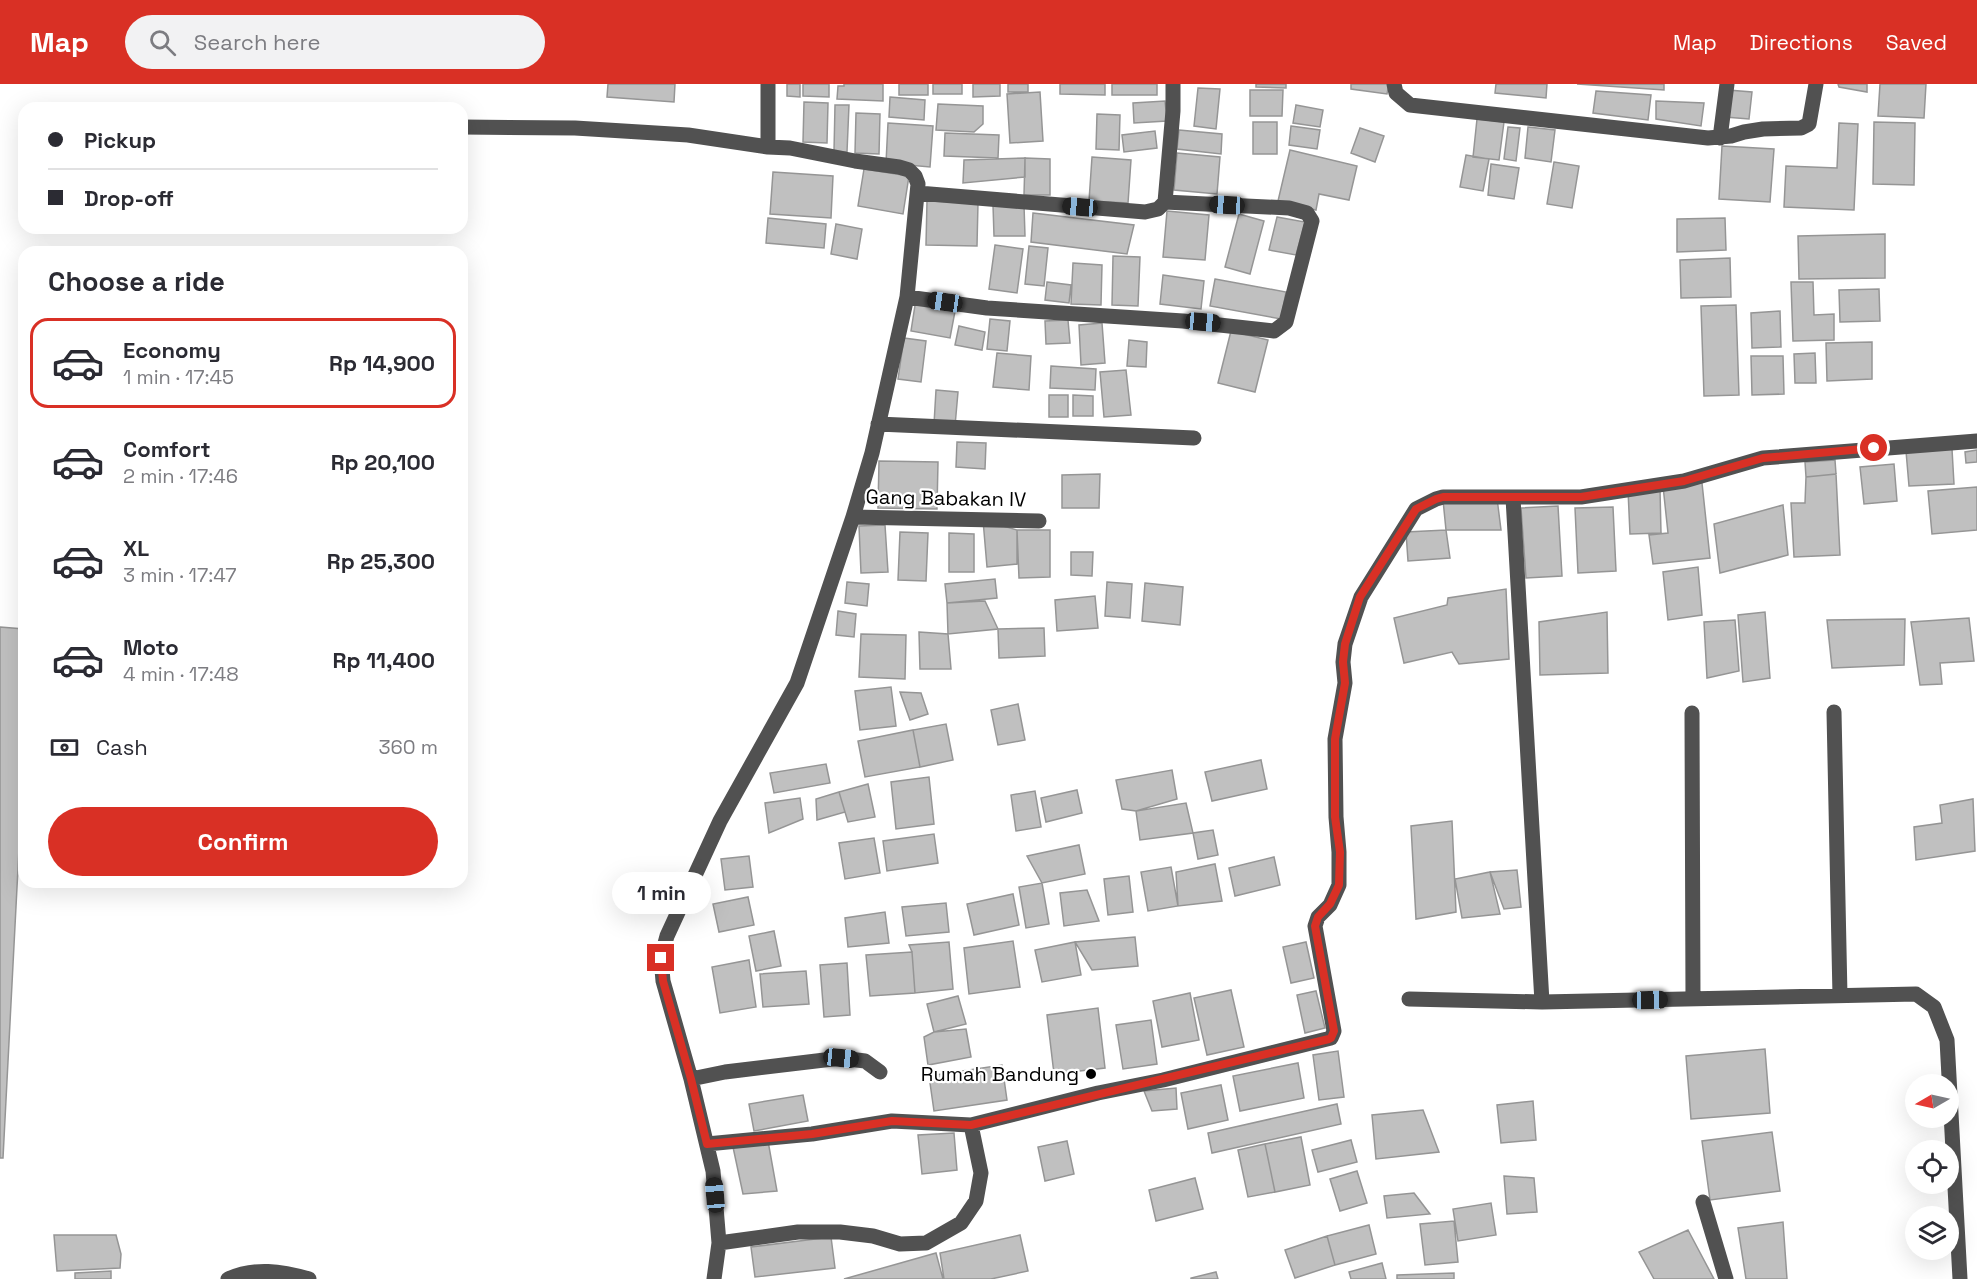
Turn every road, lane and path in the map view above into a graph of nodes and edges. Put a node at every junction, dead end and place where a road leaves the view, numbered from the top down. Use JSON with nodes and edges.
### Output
{"nodes":[{"id":1,"x":768,"y":84,"type":"edge"},
{"id":2,"x":1173,"y":84,"type":"edge"},
{"id":3,"x":1394,"y":84,"type":"edge"},
{"id":4,"x":1727,"y":84,"type":"edge"},
{"id":5,"x":1816,"y":84,"type":"edge"},
{"id":6,"x":468,"y":127,"type":"edge"},
{"id":7,"x":1720,"y":138,"type":"junction"},
{"id":8,"x":768,"y":147,"type":"junction"},
{"id":9,"x":918,"y":193,"type":"junction"},
{"id":10,"x":1165,"y":202,"type":"junction"},
{"id":11,"x":908,"y":297,"type":"junction"},
{"id":12,"x":878,"y":424,"type":"junction"},
{"id":13,"x":1194,"y":438,"type":"dead end"},
{"id":14,"x":1977,"y":441,"type":"edge"},
{"id":15,"x":1513,"y":498,"type":"junction"},
{"id":16,"x":853,"y":517,"type":"junction"},
{"id":17,"x":1039,"y":521,"type":"dead end"},
{"id":18,"x":1834,"y":712,"type":"dead end"},
{"id":19,"x":1692,"y":713,"type":"dead end"},
{"id":20,"x":1840,"y":996,"type":"junction"},
{"id":21,"x":1409,"y":999,"type":"dead end"},
{"id":22,"x":1692,"y":999,"type":"junction"},
{"id":23,"x":1542,"y":1002,"type":"junction"},
{"id":24,"x":880,"y":1072,"type":"dead end"},
{"id":25,"x":691,"y":1079,"type":"junction"},
{"id":26,"x":971,"y":1125,"type":"junction"},
{"id":27,"x":707,"y":1144,"type":"junction"},
{"id":28,"x":1703,"y":1202,"type":"dead end"},
{"id":29,"x":719,"y":1243,"type":"junction"},
{"id":30,"x":228,"y":1279,"type":"edge"},
{"id":31,"x":309,"y":1279,"type":"edge"},
{"id":32,"x":714,"y":1279,"type":"edge"},
{"id":33,"x":1726,"y":1279,"type":"edge"},
{"id":34,"x":1960,"y":1279,"type":"edge"}],
"edges":[{"from":1,"to":8,"type":"street"},
{"from":2,"to":10,"type":"street"},
{"from":3,"to":7,"type":"street"},
{"from":4,"to":7,"type":"street"},
{"from":5,"to":7,"type":"street"},
{"from":6,"to":8,"type":"street"},
{"from":8,"to":9,"type":"street"},
{"from":9,"to":10,"type":"street"},
{"from":9,"to":11,"type":"street"},
{"from":10,"to":11,"type":"street"},
{"from":11,"to":12,"type":"street"},
{"from":12,"to":13,"type":"street"},
{"from":12,"to":16,"type":"street"},
{"from":14,"to":15,"type":"street"},
{"from":15,"to":23,"type":"street"},
{"from":15,"to":26,"type":"street"},
{"from":16,"to":17,"type":"street","name":"Gang Babakan IV"},
{"from":16,"to":25,"type":"street"},
{"from":18,"to":20,"type":"street"},
{"from":19,"to":22,"type":"street"},
{"from":20,"to":22,"type":"street"},
{"from":20,"to":34,"type":"street"},
{"from":21,"to":23,"type":"street"},
{"from":22,"to":23,"type":"street"},
{"from":24,"to":25,"type":"street"},
{"from":25,"to":27,"type":"street"},
{"from":26,"to":27,"type":"street"},
{"from":26,"to":29,"type":"street"},
{"from":27,"to":29,"type":"street"},
{"from":28,"to":33,"type":"street"},
{"from":29,"to":32,"type":"street"},
{"from":30,"to":31,"type":"street"}]}
